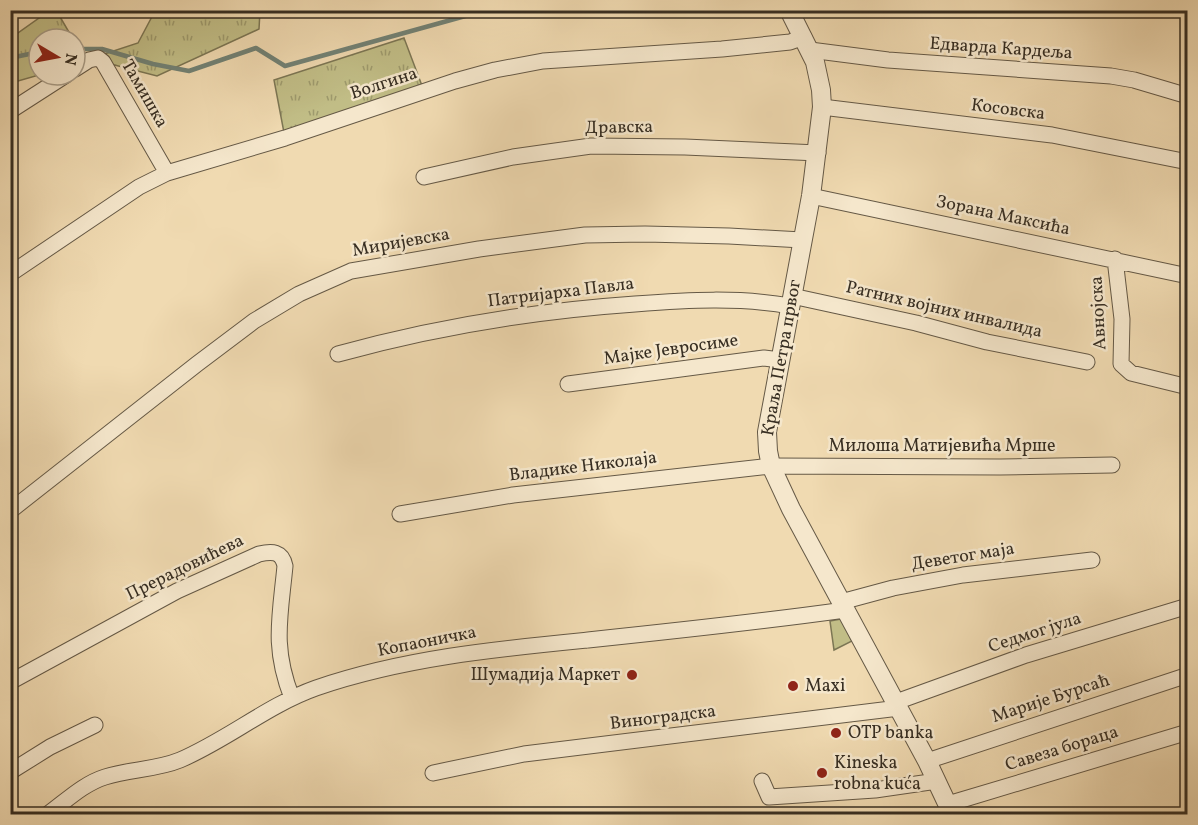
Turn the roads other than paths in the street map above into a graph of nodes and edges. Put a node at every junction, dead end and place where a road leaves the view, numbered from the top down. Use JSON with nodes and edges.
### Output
{"nodes":[{"id":1,"x":789,"y":10,"type":"edge"},
{"id":2,"x":807,"y":44,"type":"junction"},
{"id":3,"x":87,"y":61,"type":"edge"},
{"id":4,"x":47,"y":87,"type":"edge"},
{"id":5,"x":1188,"y":96,"type":"edge"},
{"id":6,"x":822,"y":107,"type":"junction"},
{"id":7,"x":10,"y":111,"type":"edge"},
{"id":8,"x":818,"y":153,"type":"junction"},
{"id":9,"x":1188,"y":162,"type":"edge"},
{"id":10,"x":167,"y":173,"type":"junction"},
{"id":11,"x":423,"y":177,"type":"dead end"},
{"id":12,"x":811,"y":196,"type":"junction"},
{"id":13,"x":802,"y":240,"type":"junction"},
{"id":14,"x":1115,"y":259,"type":"junction"},
{"id":15,"x":10,"y":274,"type":"edge"},
{"id":16,"x":1188,"y":276,"type":"edge"},
{"id":17,"x":791,"y":301,"type":"junction"},
{"id":18,"x":339,"y":354,"type":"dead end"},
{"id":19,"x":780,"y":360,"type":"junction"},
{"id":20,"x":1087,"y":363,"type":"dead end"},
{"id":21,"x":568,"y":384,"type":"dead end"},
{"id":22,"x":1188,"y":387,"type":"edge"},
{"id":23,"x":1112,"y":465,"type":"dead end"},
{"id":24,"x":771,"y":466,"type":"junction"},
{"id":25,"x":10,"y":512,"type":"edge"},
{"id":26,"x":400,"y":514,"type":"dead end"},
{"id":27,"x":1092,"y":560,"type":"dead end"},
{"id":28,"x":843,"y":606,"type":"junction"},
{"id":29,"x":1188,"y":606,"type":"edge"},
{"id":30,"x":1188,"y":675,"type":"edge"},
{"id":31,"x":10,"y":682,"type":"edge"},
{"id":32,"x":292,"y":698,"type":"junction"},
{"id":33,"x":897,"y":705,"type":"junction"},
{"id":34,"x":95,"y":725,"type":"dead end"},
{"id":35,"x":1188,"y":732,"type":"edge"},
{"id":36,"x":927,"y":760,"type":"junction"},
{"id":37,"x":10,"y":772,"type":"edge"},
{"id":38,"x":433,"y":773,"type":"dead end"},
{"id":39,"x":762,"y":781,"type":"dead end"},
{"id":40,"x":937,"y":781,"type":"junction"},
{"id":41,"x":948,"y":811,"type":"edge"},
{"id":42,"x":48,"y":814,"type":"edge"}],
"edges":[{"from":1,"to":2,"type":"street","name":"Краља Петра првог"},
{"from":2,"to":5,"type":"street","name":"Едварда Кардеља"},
{"from":2,"to":6,"type":"street","name":"Краља Петра првог"},
{"from":2,"to":10,"type":"street","name":"Волгина"},
{"from":3,"to":10,"type":"street","name":"Тамишка"},
{"from":4,"to":7,"type":"street"},
{"from":6,"to":8,"type":"street","name":"Краља Петра првог"},
{"from":6,"to":9,"type":"street","name":"Косовска"},
{"from":8,"to":11,"type":"street","name":"Дравска"},
{"from":8,"to":12,"type":"street","name":"Краља Петра првог"},
{"from":10,"to":15,"type":"street","name":"Волгина"},
{"from":12,"to":13,"type":"street","name":"Краља Петра првог"},
{"from":12,"to":14,"type":"street","name":"Зорана Максића"},
{"from":13,"to":17,"type":"street","name":"Краља Петра првог"},
{"from":13,"to":25,"type":"street","name":"Миријевска"},
{"from":14,"to":16,"type":"street","name":"Зорана Максића"},
{"from":14,"to":22,"type":"street","name":"Авнојска"},
{"from":17,"to":18,"type":"street","name":"Патријарха Павла"},
{"from":17,"to":19,"type":"street","name":"Краља Петра првог"},
{"from":17,"to":20,"type":"street","name":"Ратних војних инвалида"},
{"from":19,"to":21,"type":"street","name":"Мајке Јевросиме"},
{"from":19,"to":24,"type":"street","name":"Краља Петра првог"},
{"from":23,"to":24,"type":"street","name":"Милоша Матијевића Мрше"},
{"from":24,"to":26,"type":"street","name":"Владике Николаја"},
{"from":24,"to":28,"type":"street","name":"Краља Петра првог"},
{"from":27,"to":28,"type":"street","name":"Деветог маја"},
{"from":28,"to":32,"type":"street","name":"Копаоничка"},
{"from":28,"to":33,"type":"street","name":"Краља Петра првог"},
{"from":29,"to":33,"type":"street","name":"Седмог јула"},
{"from":30,"to":36,"type":"street","name":"Марије Бурсаћ"},
{"from":31,"to":32,"type":"street","name":"Прерадовићева"},
{"from":32,"to":42,"type":"street","name":"Копаоничка"},
{"from":33,"to":36,"type":"street","name":"Краља Петра првог"},
{"from":33,"to":38,"type":"street","name":"Виноградска"},
{"from":34,"to":37,"type":"street"},
{"from":35,"to":41,"type":"street","name":"Савеза бораца"},
{"from":36,"to":40,"type":"street","name":"Краља Петра првог"},
{"from":39,"to":40,"type":"street"},
{"from":40,"to":41,"type":"street","name":"Краља Петра првог"}]}
